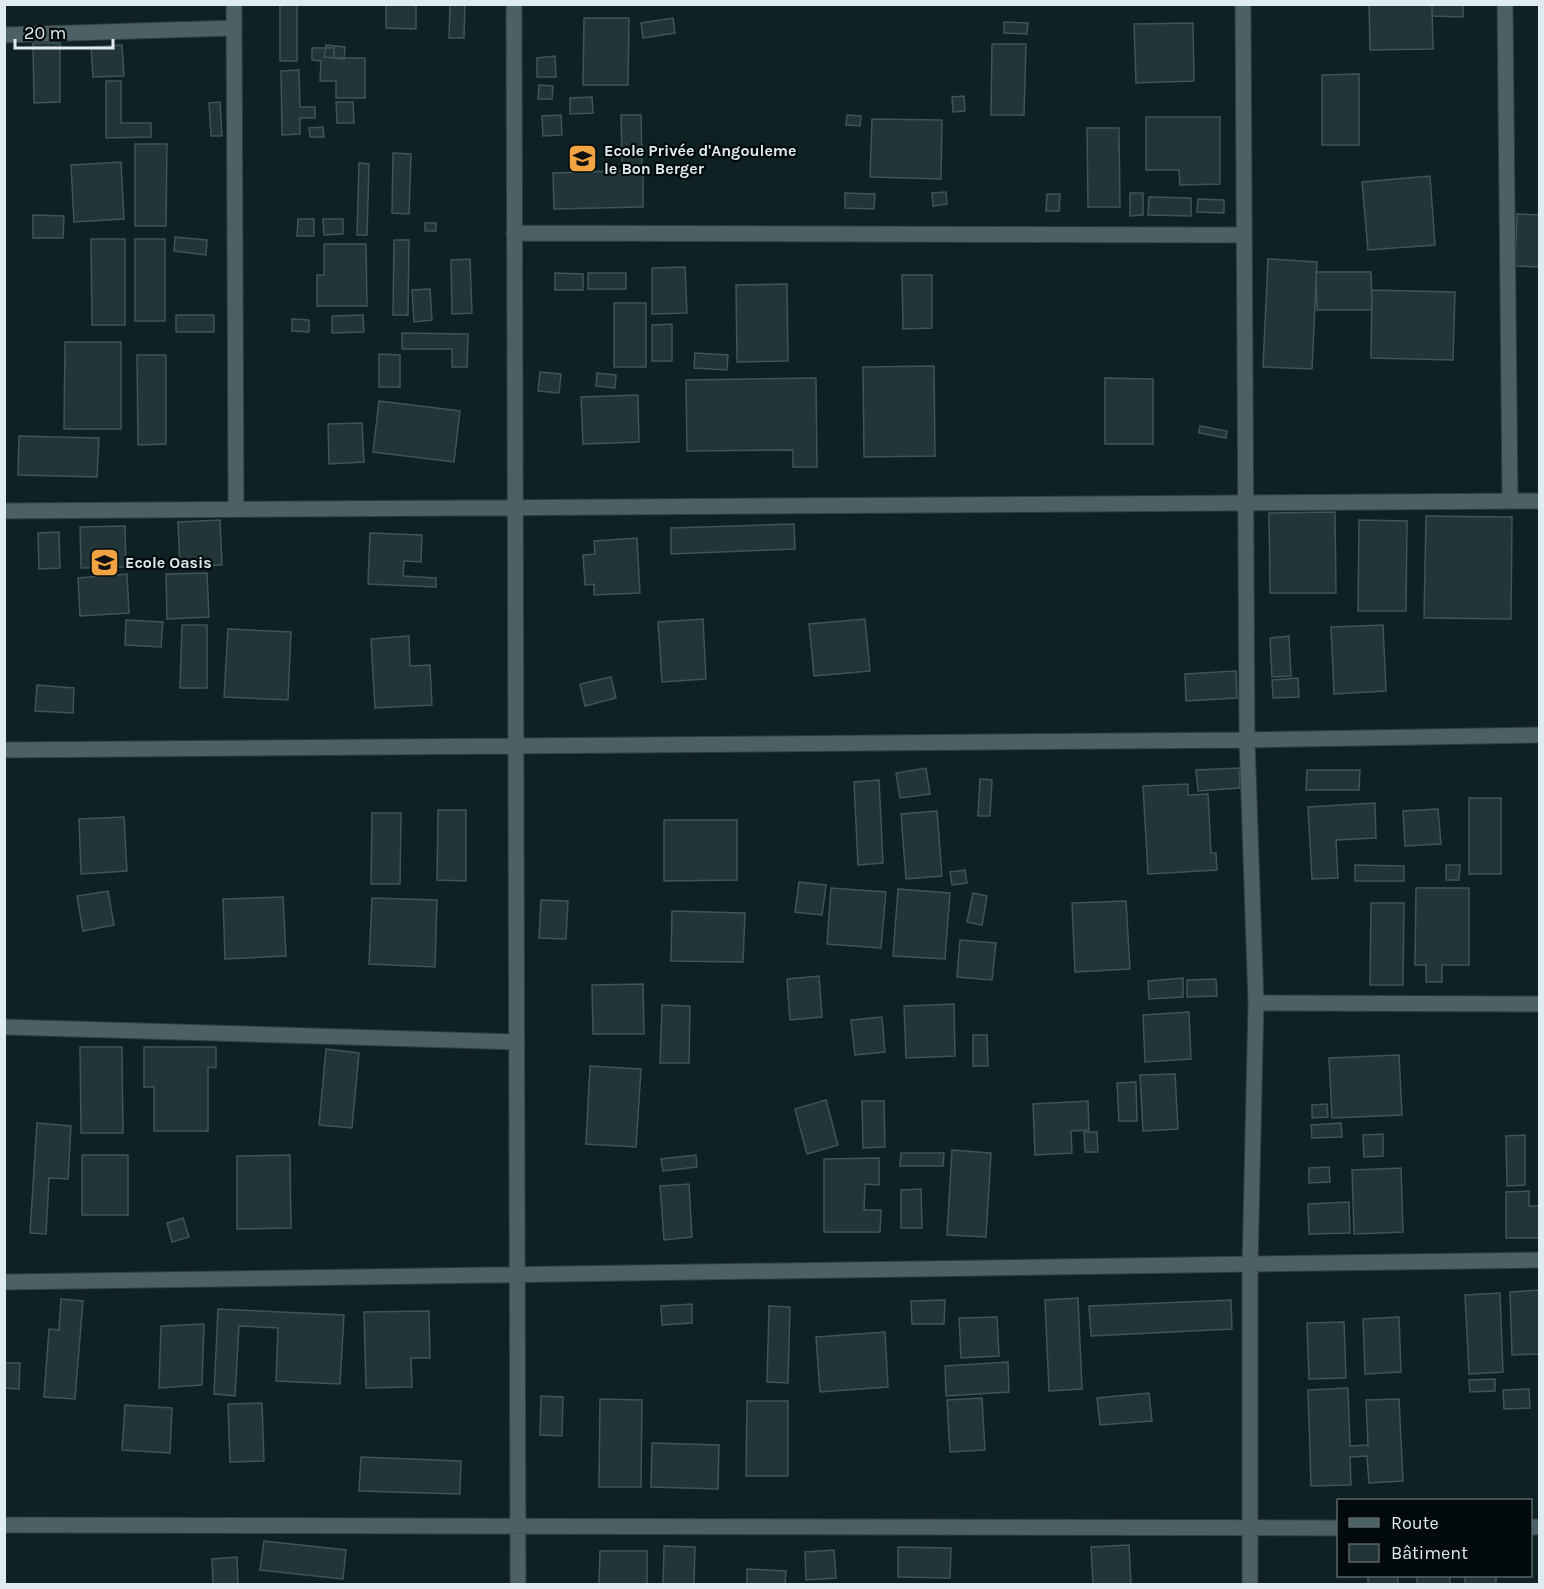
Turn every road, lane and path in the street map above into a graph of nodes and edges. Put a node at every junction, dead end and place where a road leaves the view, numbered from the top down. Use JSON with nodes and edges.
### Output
{"nodes":[{"id":1,"x":234,"y":4,"type":"edge"},
{"id":2,"x":514,"y":4,"type":"edge"},
{"id":3,"x":1243,"y":4,"type":"edge"},
{"id":4,"x":1505,"y":4,"type":"edge"},
{"id":5,"x":234,"y":28,"type":"junction"},
{"id":6,"x":4,"y":34,"type":"edge"},
{"id":7,"x":514,"y":233,"type":"junction"},
{"id":8,"x":1244,"y":235,"type":"junction"},
{"id":9,"x":1510,"y":501,"type":"junction"},
{"id":10,"x":1539,"y":501,"type":"edge"},
{"id":11,"x":1245,"y":502,"type":"junction"},
{"id":12,"x":516,"y":506,"type":"junction"},
{"id":13,"x":236,"y":508,"type":"junction"},
{"id":14,"x":4,"y":510,"type":"edge"},
{"id":15,"x":1539,"y":735,"type":"edge"},
{"id":16,"x":1246,"y":740,"type":"junction"},
{"id":17,"x":516,"y":746,"type":"junction"},
{"id":18,"x":4,"y":750,"type":"edge"},
{"id":19,"x":1256,"y":1003,"type":"junction"},
{"id":20,"x":1539,"y":1004,"type":"edge"},
{"id":21,"x":4,"y":1027,"type":"edge"},
{"id":22,"x":517,"y":1042,"type":"junction"},
{"id":23,"x":1539,"y":1260,"type":"edge"},
{"id":24,"x":1250,"y":1266,"type":"junction"},
{"id":25,"x":517,"y":1275,"type":"junction"},
{"id":26,"x":4,"y":1281,"type":"edge"},
{"id":27,"x":4,"y":1525,"type":"edge"},
{"id":28,"x":518,"y":1526,"type":"junction"},
{"id":29,"x":1250,"y":1528,"type":"junction"},
{"id":30,"x":1337,"y":1528,"type":"edge"},
{"id":31,"x":518,"y":1584,"type":"edge"},
{"id":32,"x":1250,"y":1584,"type":"edge"}],
"edges":[{"from":1,"to":5,"type":"street"},
{"from":2,"to":7,"type":"street"},
{"from":3,"to":8,"type":"street"},
{"from":4,"to":9,"type":"street"},
{"from":5,"to":6,"type":"street"},
{"from":5,"to":13,"type":"street"},
{"from":7,"to":8,"type":"street"},
{"from":7,"to":12,"type":"street"},
{"from":8,"to":11,"type":"street"},
{"from":9,"to":10,"type":"street"},
{"from":9,"to":11,"type":"street"},
{"from":11,"to":12,"type":"street"},
{"from":11,"to":16,"type":"street"},
{"from":12,"to":13,"type":"street"},
{"from":12,"to":17,"type":"street"},
{"from":13,"to":14,"type":"street"},
{"from":15,"to":16,"type":"street"},
{"from":16,"to":17,"type":"street"},
{"from":16,"to":19,"type":"street"},
{"from":17,"to":18,"type":"street"},
{"from":17,"to":22,"type":"street"},
{"from":19,"to":20,"type":"street"},
{"from":19,"to":24,"type":"street"},
{"from":21,"to":22,"type":"street"},
{"from":22,"to":25,"type":"street"},
{"from":23,"to":24,"type":"street"},
{"from":24,"to":25,"type":"street"},
{"from":24,"to":29,"type":"street"},
{"from":25,"to":26,"type":"street"},
{"from":25,"to":28,"type":"street"},
{"from":27,"to":28,"type":"street"},
{"from":28,"to":29,"type":"street"},
{"from":28,"to":31,"type":"street"},
{"from":29,"to":30,"type":"street"},
{"from":29,"to":32,"type":"street"}]}
